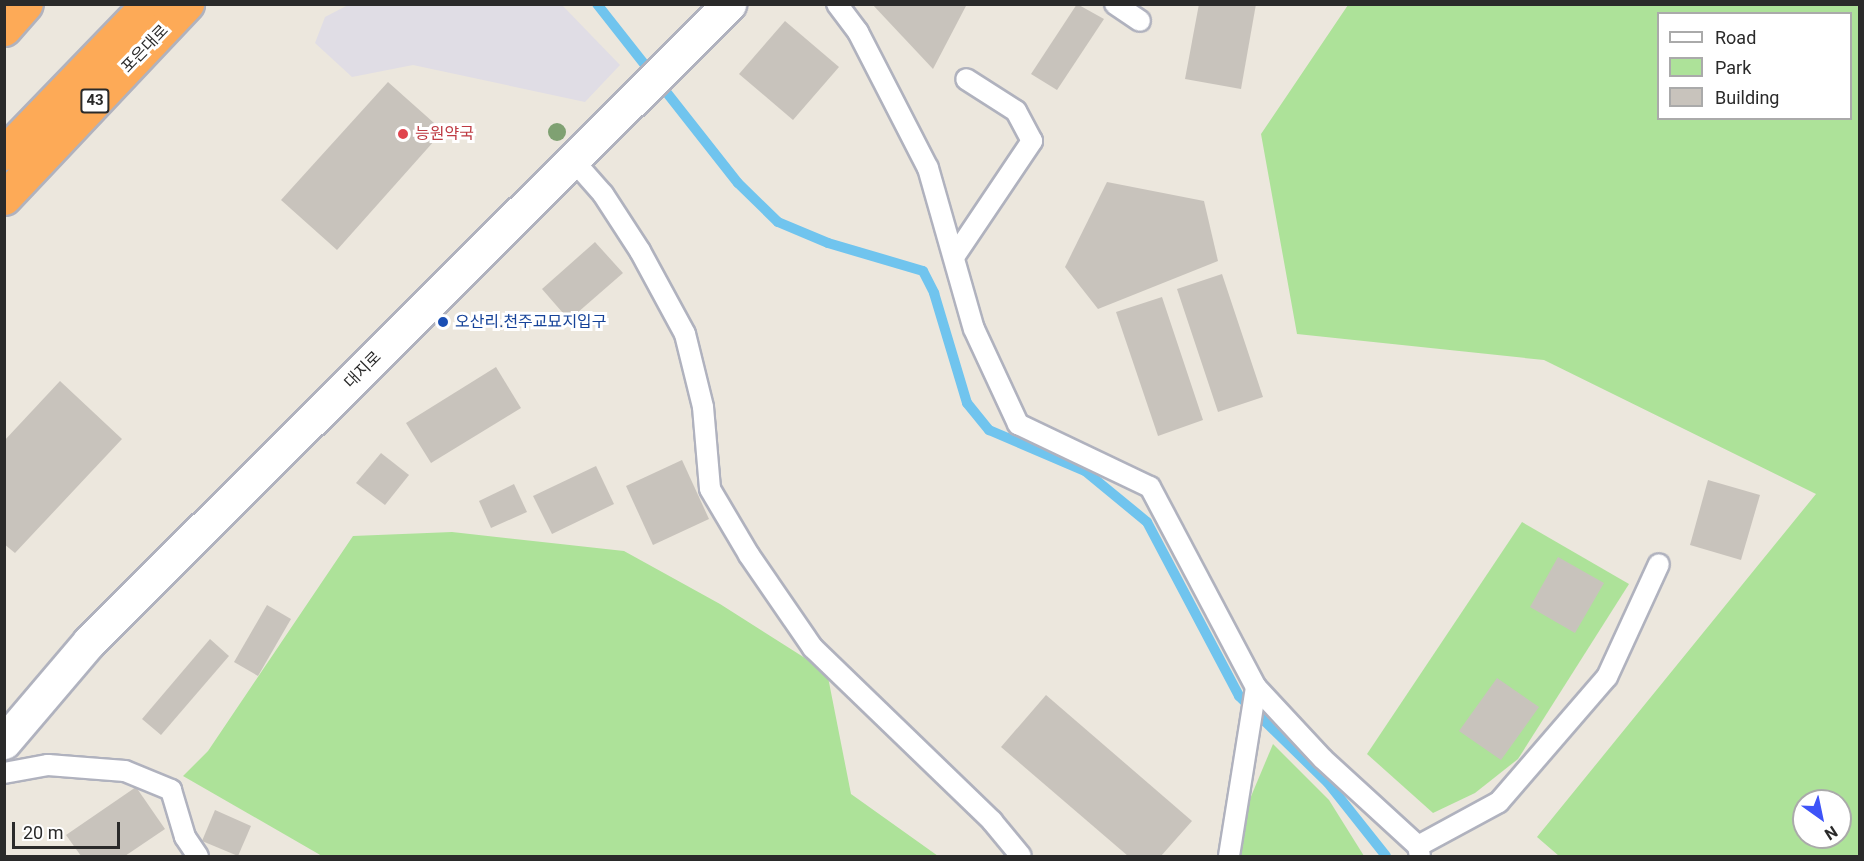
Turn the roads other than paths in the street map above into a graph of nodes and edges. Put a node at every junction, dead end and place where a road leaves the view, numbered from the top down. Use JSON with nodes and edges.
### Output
{"nodes":[{"id":1,"x":26,"y":4,"type":"edge"},
{"id":2,"x":148,"y":4,"type":"edge"},
{"id":3,"x":188,"y":4,"type":"edge"},
{"id":4,"x":729,"y":4,"type":"edge"},
{"id":5,"x":837,"y":4,"type":"edge"},
{"id":6,"x":1115,"y":4,"type":"edge"},
{"id":7,"x":1140,"y":21,"type":"dead end"},
{"id":8,"x":4,"y":28,"type":"edge"},
{"id":9,"x":966,"y":79,"type":"dead end"},
{"id":10,"x":4,"y":153,"type":"edge"},
{"id":11,"x":573,"y":160,"type":"junction"},
{"id":12,"x":4,"y":198,"type":"edge"},
{"id":13,"x":954,"y":257,"type":"junction"},
{"id":14,"x":1659,"y":564,"type":"dead end"},
{"id":15,"x":1255,"y":691,"type":"junction"},
{"id":16,"x":4,"y":742,"type":"edge"},
{"id":17,"x":4,"y":773,"type":"edge"},
{"id":18,"x":1419,"y":851,"type":"edge"},
{"id":19,"x":198,"y":856,"type":"edge"},
{"id":20,"x":1021,"y":856,"type":"edge"},
{"id":21,"x":1229,"y":856,"type":"edge"}],
"edges":[{"from":1,"to":8,"type":"highway"},
{"from":2,"to":10,"type":"highway","name":"포은대로","number":"43"},
{"from":3,"to":12,"type":"highway","name":"포은대로","number":"43"},
{"from":4,"to":11,"type":"main road","name":"대지로"},
{"from":5,"to":13,"type":"lane"},
{"from":6,"to":7,"type":"lane"},
{"from":9,"to":13,"type":"lane"},
{"from":11,"to":16,"type":"main road","name":"대지로"},
{"from":11,"to":20,"type":"lane"},
{"from":13,"to":15,"type":"lane"},
{"from":14,"to":18,"type":"lane"},
{"from":15,"to":18,"type":"lane"},
{"from":15,"to":21,"type":"lane"},
{"from":17,"to":19,"type":"lane"}]}
